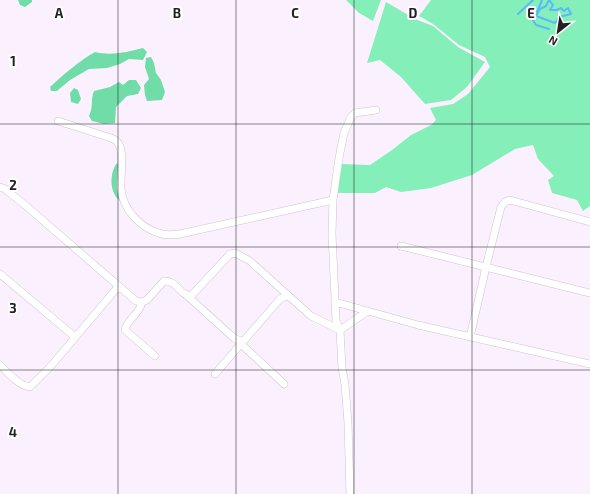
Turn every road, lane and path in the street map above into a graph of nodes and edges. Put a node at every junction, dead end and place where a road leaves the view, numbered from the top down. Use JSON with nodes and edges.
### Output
{"nodes":[{"id":1,"x":376,"y":110,"type":"dead end"},
{"id":2,"x":58,"y":121,"type":"dead end"},
{"id":3,"x":0,"y":187,"type":"edge"},
{"id":4,"x":333,"y":200,"type":"junction"},
{"id":5,"x":590,"y":222,"type":"edge"},
{"id":6,"x":401,"y":246,"type":"dead end"},
{"id":7,"x":486,"y":267,"type":"junction"},
{"id":8,"x":0,"y":274,"type":"edge"},
{"id":9,"x":122,"y":289,"type":"junction"},
{"id":10,"x":184,"y":293,"type":"junction"},
{"id":11,"x":590,"y":293,"type":"edge"},
{"id":12,"x":291,"y":298,"type":"junction"},
{"id":13,"x":142,"y":302,"type":"junction"},
{"id":14,"x":334,"y":302,"type":"junction"},
{"id":15,"x":368,"y":311,"type":"junction"},
{"id":16,"x":340,"y":330,"type":"junction"},
{"id":17,"x":75,"y":337,"type":"junction"},
{"id":18,"x":470,"y":337,"type":"junction"},
{"id":19,"x":242,"y":342,"type":"junction"},
{"id":20,"x":154,"y":356,"type":"dead end"},
{"id":21,"x":590,"y":364,"type":"edge"},
{"id":22,"x":0,"y":365,"type":"edge"},
{"id":23,"x":215,"y":374,"type":"dead end"},
{"id":24,"x":284,"y":384,"type":"dead end"},
{"id":25,"x":350,"y":494,"type":"edge"}],
"edges":[{"from":1,"to":4,"type":"street"},
{"from":2,"to":4,"type":"street"},
{"from":3,"to":9,"type":"street"},
{"from":4,"to":14,"type":"street"},
{"from":5,"to":7,"type":"street"},
{"from":6,"to":7,"type":"street"},
{"from":7,"to":11,"type":"street"},
{"from":7,"to":18,"type":"street"},
{"from":8,"to":17,"type":"street"},
{"from":9,"to":13,"type":"street"},
{"from":9,"to":17,"type":"street"},
{"from":10,"to":12,"type":"street"},
{"from":10,"to":13,"type":"street"},
{"from":10,"to":19,"type":"street"},
{"from":12,"to":16,"type":"street"},
{"from":12,"to":19,"type":"street"},
{"from":13,"to":20,"type":"street"},
{"from":14,"to":15,"type":"street"},
{"from":14,"to":16,"type":"street"},
{"from":15,"to":16,"type":"street"},
{"from":15,"to":18,"type":"street"},
{"from":16,"to":25,"type":"street"},
{"from":17,"to":22,"type":"street"},
{"from":18,"to":21,"type":"street"},
{"from":19,"to":23,"type":"street"},
{"from":19,"to":24,"type":"street"}]}
